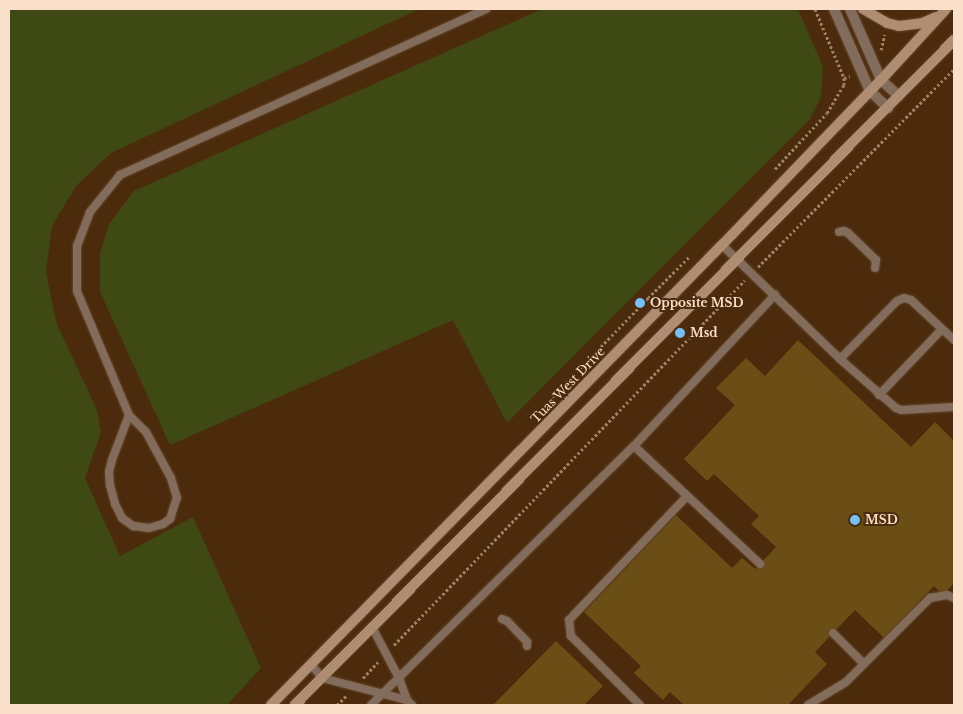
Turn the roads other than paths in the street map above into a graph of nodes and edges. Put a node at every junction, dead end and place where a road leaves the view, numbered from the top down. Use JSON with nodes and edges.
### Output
{"nodes":[{"id":1,"x":486,"y":9,"type":"edge"},
{"id":2,"x":834,"y":9,"type":"edge"},
{"id":3,"x":850,"y":9,"type":"edge"},
{"id":4,"x":863,"y":9,"type":"edge"},
{"id":5,"x":943,"y":12,"type":"edge"},
{"id":6,"x":954,"y":40,"type":"edge"},
{"id":7,"x":881,"y":80,"type":"junction"},
{"id":8,"x":870,"y":91,"type":"junction"},
{"id":9,"x":899,"y":96,"type":"junction"},
{"id":10,"x":888,"y":108,"type":"junction"},
{"id":11,"x":839,"y":232,"type":"dead end"},
{"id":12,"x":722,"y":245,"type":"junction"},
{"id":13,"x":737,"y":258,"type":"junction"},
{"id":14,"x":875,"y":268,"type":"dead end"},
{"id":15,"x":775,"y":295,"type":"junction"},
{"id":16,"x":942,"y":328,"type":"junction"},
{"id":17,"x":954,"y":340,"type":"edge"},
{"id":18,"x":840,"y":358,"type":"junction"},
{"id":19,"x":879,"y":396,"type":"junction"},
{"id":20,"x":954,"y":408,"type":"edge"},
{"id":21,"x":129,"y":415,"type":"junction"},
{"id":22,"x":634,"y":446,"type":"junction"},
{"id":23,"x":687,"y":496,"type":"junction"},
{"id":24,"x":760,"y":564,"type":"dead end"},
{"id":25,"x":954,"y":598,"type":"edge"},
{"id":26,"x":502,"y":619,"type":"dead end"},
{"id":27,"x":372,"y":627,"type":"junction"},
{"id":28,"x":833,"y":633,"type":"dead end"},
{"id":29,"x":527,"y":646,"type":"dead end"},
{"id":30,"x":863,"y":663,"type":"junction"},
{"id":31,"x":311,"y":664,"type":"junction"},
{"id":32,"x":322,"y":678,"type":"junction"},
{"id":33,"x":399,"y":678,"type":"junction"},
{"id":34,"x":383,"y":693,"type":"junction"},
{"id":35,"x":409,"y":702,"type":"edge"},
{"id":36,"x":277,"y":703,"type":"edge"},
{"id":37,"x":295,"y":705,"type":"edge"},
{"id":38,"x":371,"y":705,"type":"edge"},
{"id":39,"x":640,"y":705,"type":"edge"},
{"id":40,"x":808,"y":705,"type":"edge"}],
"edges":[{"from":1,"to":21,"type":"lane"},
{"from":2,"to":8,"type":"street"},
{"from":3,"to":7,"type":"street"},
{"from":4,"to":5,"type":"main road"},
{"from":5,"to":7,"type":"main road","name":"Tuas West Drive"},
{"from":6,"to":9,"type":"main road"},
{"from":7,"to":8,"type":"main road","name":"Tuas West Drive"},
{"from":7,"to":9,"type":"street"},
{"from":8,"to":10,"type":"street"},
{"from":8,"to":12,"type":"main road","name":"Tuas West Drive"},
{"from":9,"to":10,"type":"main road"},
{"from":10,"to":13,"type":"main road"},
{"from":11,"to":14,"type":"lane"},
{"from":12,"to":13,"type":"lane"},
{"from":12,"to":31,"type":"main road","name":"Tuas West Drive"},
{"from":13,"to":15,"type":"lane"},
{"from":13,"to":27,"type":"main road"},
{"from":15,"to":18,"type":"lane"},
{"from":15,"to":22,"type":"lane"},
{"from":16,"to":17,"type":"lane"},
{"from":16,"to":18,"type":"lane"},
{"from":16,"to":19,"type":"lane"},
{"from":18,"to":19,"type":"lane"},
{"from":19,"to":20,"type":"lane"},
{"from":21,"to":21,"type":"lane"},
{"from":22,"to":23,"type":"lane"},
{"from":22,"to":33,"type":"lane"},
{"from":23,"to":24,"type":"lane"},
{"from":23,"to":39,"type":"lane"},
{"from":25,"to":30,"type":"lane"},
{"from":26,"to":29,"type":"lane"},
{"from":27,"to":32,"type":"main road"},
{"from":27,"to":33,"type":"lane"},
{"from":28,"to":30,"type":"lane"},
{"from":30,"to":40,"type":"lane"},
{"from":31,"to":32,"type":"lane"},
{"from":31,"to":36,"type":"main road","name":"Tuas West Drive"},
{"from":32,"to":34,"type":"lane"},
{"from":32,"to":37,"type":"main road"},
{"from":33,"to":34,"type":"lane"},
{"from":33,"to":35,"type":"lane"},
{"from":34,"to":35,"type":"lane"},
{"from":34,"to":38,"type":"lane"}]}
